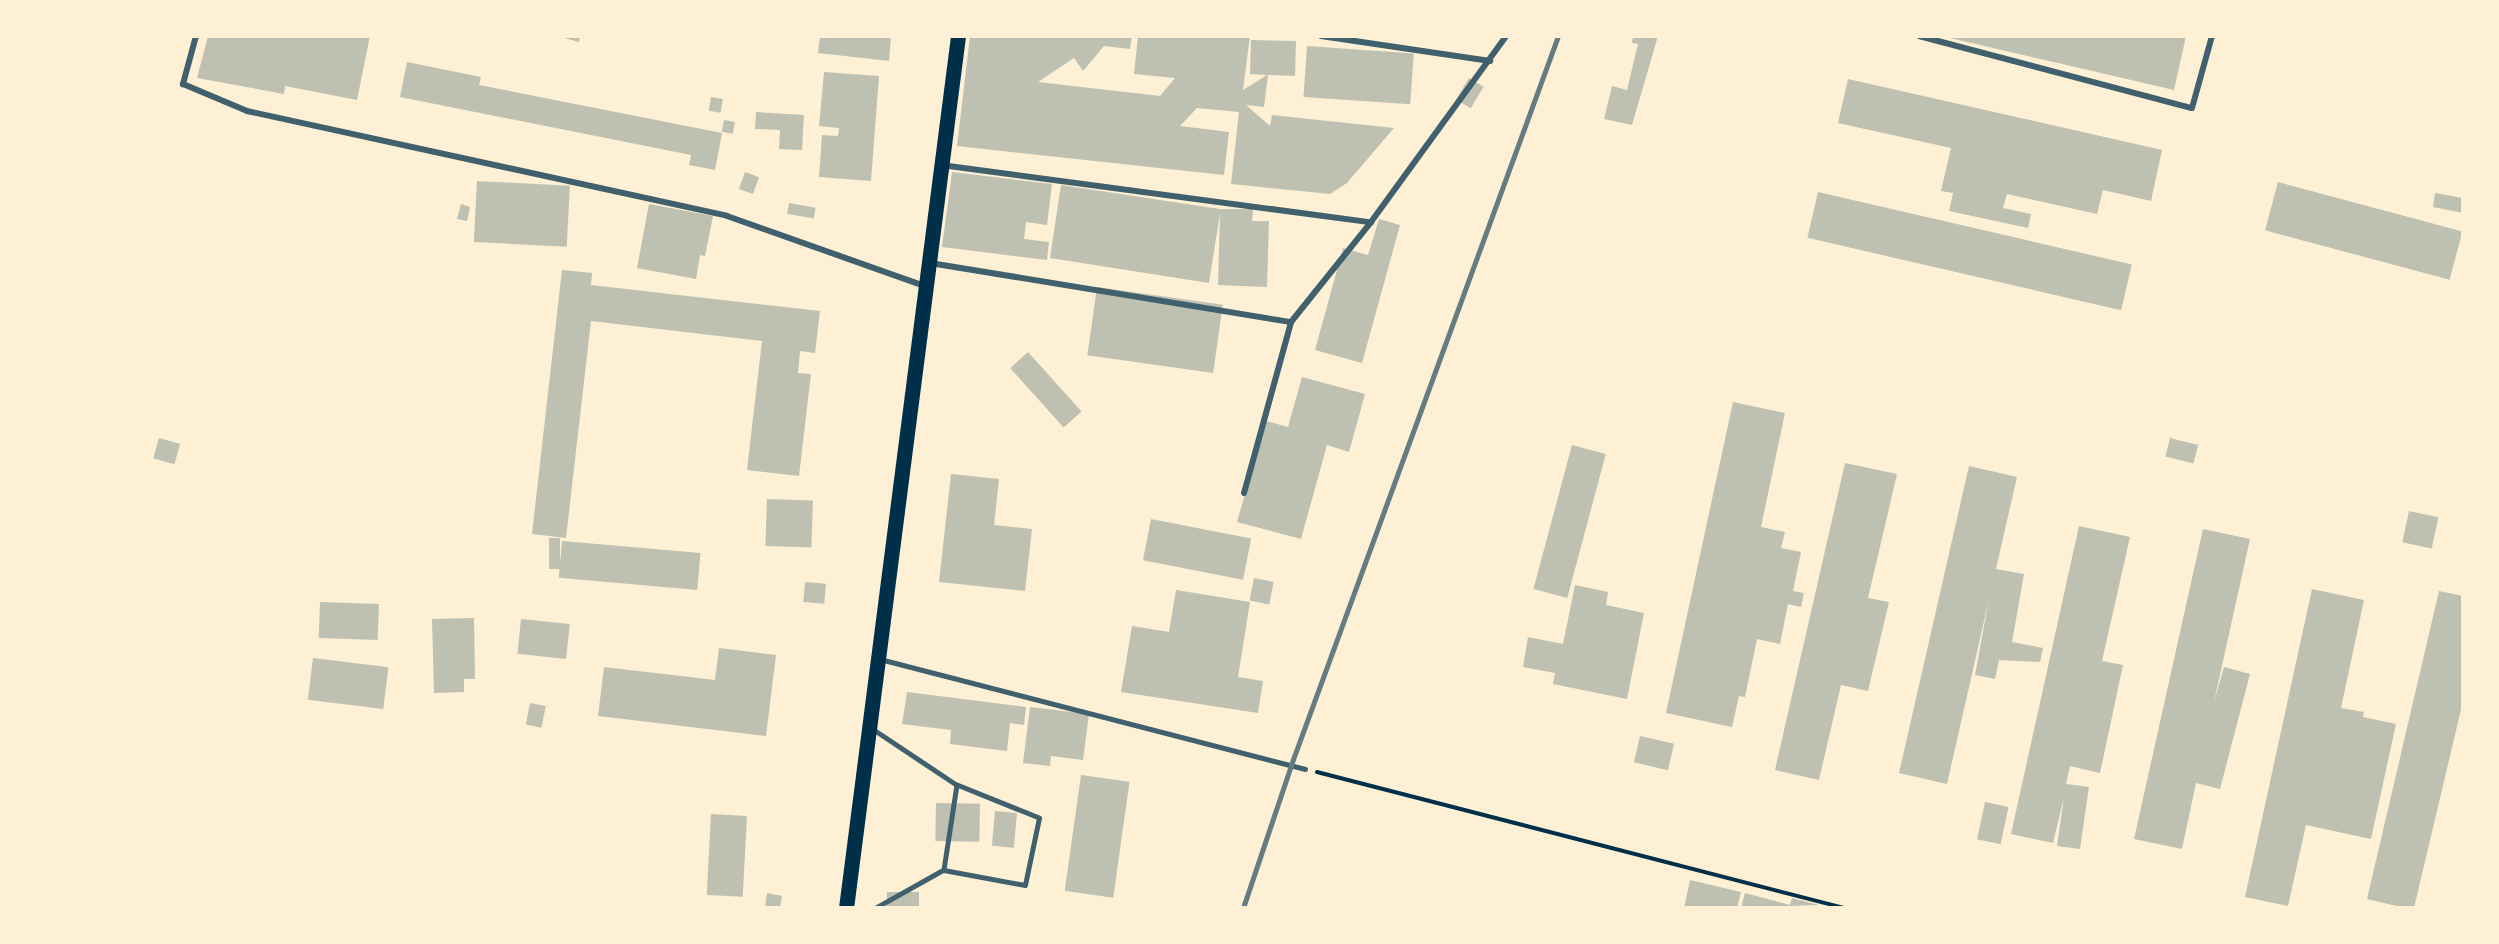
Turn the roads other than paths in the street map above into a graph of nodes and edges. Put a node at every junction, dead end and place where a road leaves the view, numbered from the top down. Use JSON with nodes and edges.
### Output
{"nodes":[{"id":1,"x":196,"y":36,"type":"edge"},
{"id":2,"x":958,"y":36,"type":"edge"},
{"id":3,"x":1321,"y":36,"type":"edge"},
{"id":4,"x":1506,"y":36,"type":"edge"},
{"id":5,"x":1919,"y":36,"type":"edge"},
{"id":6,"x":2212,"y":36,"type":"edge"},
{"id":7,"x":1929,"y":37,"type":"edge"},
{"id":8,"x":1490,"y":61,"type":"junction"},
{"id":9,"x":941,"y":165,"type":"junction"},
{"id":10,"x":1371,"y":222,"type":"junction"},
{"id":11,"x":928,"y":263,"type":"junction"},
{"id":12,"x":926,"y":286,"type":"junction"},
{"id":13,"x":1291,"y":322,"type":"junction"},
{"id":14,"x":1244,"y":493,"type":"dead end"},
{"id":15,"x":878,"y":658,"type":"junction"},
{"id":16,"x":869,"y":726,"type":"junction"},
{"id":17,"x":1305,"y":769,"type":"road end"},
{"id":18,"x":957,"y":785,"type":"junction"},
{"id":19,"x":944,"y":870,"type":"junction"},
{"id":20,"x":846,"y":908,"type":"edge"},
{"id":21,"x":876,"y":908,"type":"edge"}],
"edges":[{"from":1,"to":12,"type":"street"},
{"from":2,"to":9,"type":"main road"},
{"from":3,"to":8,"type":"street"},
{"from":4,"to":8,"type":"street"},
{"from":5,"to":7,"type":"street"},
{"from":6,"to":7,"type":"street"},
{"from":8,"to":10,"type":"street"},
{"from":9,"to":10,"type":"street"},
{"from":9,"to":11,"type":"main road"},
{"from":10,"to":13,"type":"street"},
{"from":11,"to":12,"type":"main road"},
{"from":11,"to":13,"type":"street"},
{"from":12,"to":15,"type":"main road"},
{"from":13,"to":14,"type":"street"},
{"from":15,"to":16,"type":"main road"},
{"from":15,"to":17,"type":"lane"},
{"from":16,"to":18,"type":"lane"},
{"from":16,"to":20,"type":"main road"},
{"from":18,"to":19,"type":"lane"},
{"from":18,"to":19,"type":"lane"},
{"from":19,"to":21,"type":"lane"}]}
